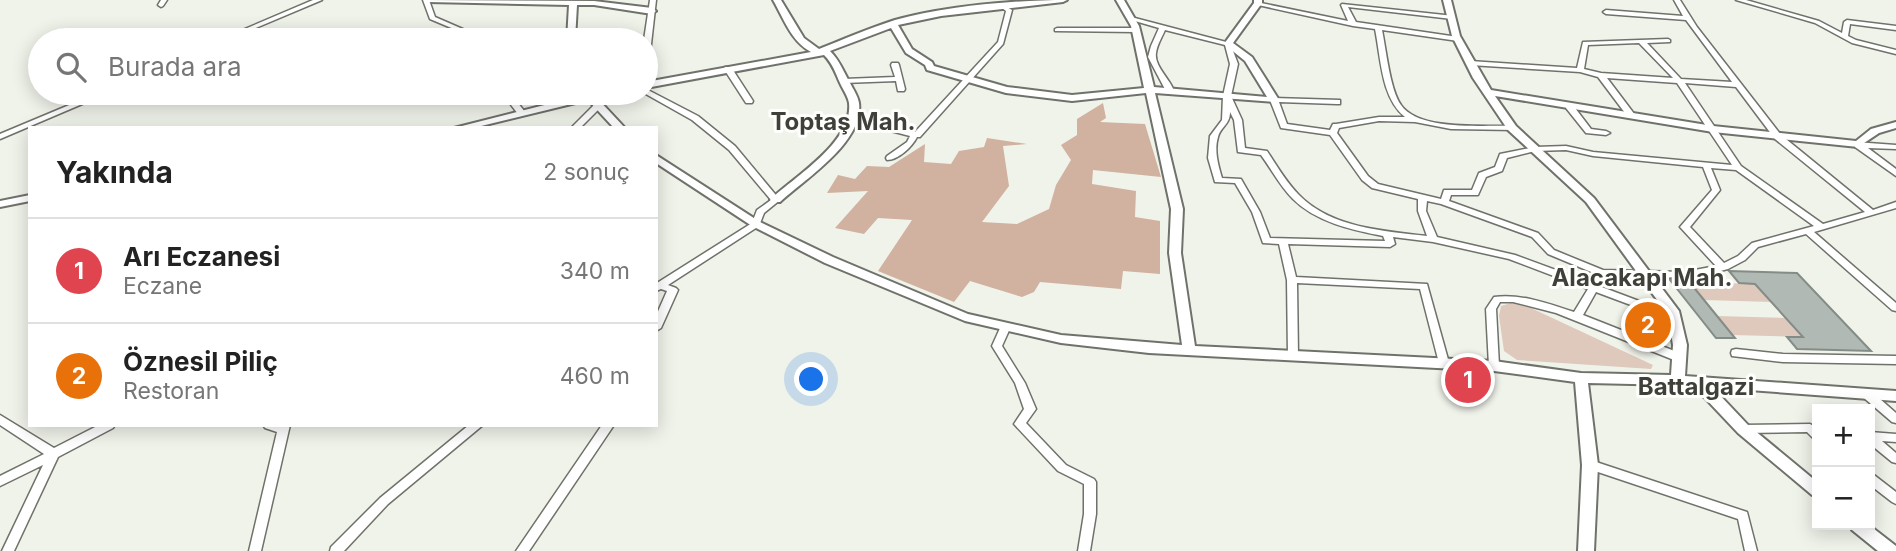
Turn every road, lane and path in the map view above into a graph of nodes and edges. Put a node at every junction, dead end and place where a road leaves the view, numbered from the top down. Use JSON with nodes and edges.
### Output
{"nodes":[{"id":1,"x":319,"y":0,"type":"edge"},
{"id":2,"x":427,"y":0,"type":"edge"},
{"id":3,"x":436,"y":0,"type":"edge"},
{"id":4,"x":653,"y":0,"type":"edge"},
{"id":5,"x":777,"y":0,"type":"edge"},
{"id":6,"x":1063,"y":0,"type":"edge"},
{"id":7,"x":1120,"y":0,"type":"edge"},
{"id":8,"x":1447,"y":0,"type":"edge"},
{"id":9,"x":1677,"y":0,"type":"edge"},
{"id":10,"x":1739,"y":0,"type":"edge"},
{"id":11,"x":574,"y":1,"type":"edge"},
{"id":12,"x":1258,"y":2,"type":"edge"},
{"id":13,"x":1344,"y":3,"type":"edge"},
{"id":14,"x":1761,"y":3,"type":"edge"},
{"id":15,"x":1005,"y":8,"type":"junction"},
{"id":16,"x":652,"y":11,"type":"junction"},
{"id":17,"x":1606,"y":12,"type":"dead end"},
{"id":18,"x":1452,"y":17,"type":"junction"},
{"id":19,"x":1688,"y":18,"type":"junction"},
{"id":20,"x":1130,"y":19,"type":"junction"},
{"id":21,"x":893,"y":24,"type":"junction"},
{"id":22,"x":1353,"y":24,"type":"junction"},
{"id":23,"x":1163,"y":27,"type":"junction"},
{"id":24,"x":251,"y":28,"type":"edge"},
{"id":25,"x":456,"y":28,"type":"edge"},
{"id":26,"x":572,"y":28,"type":"edge"},
{"id":27,"x":650,"y":28,"type":"edge"},
{"id":28,"x":1378,"y":28,"type":"junction"},
{"id":29,"x":1896,"y":28,"type":"edge"},
{"id":30,"x":1057,"y":30,"type":"dead end"},
{"id":31,"x":1136,"y":30,"type":"junction"},
{"id":32,"x":1845,"y":36,"type":"junction"},
{"id":33,"x":1458,"y":39,"type":"junction"},
{"id":34,"x":1641,"y":41,"type":"junction"},
{"id":35,"x":1668,"y":41,"type":"dead end"},
{"id":36,"x":1228,"y":44,"type":"junction"},
{"id":37,"x":819,"y":52,"type":"junction"},
{"id":38,"x":1896,"y":52,"type":"edge"},
{"id":39,"x":1470,"y":63,"type":"junction"},
{"id":40,"x":895,"y":65,"type":"dead end"},
{"id":41,"x":728,"y":69,"type":"junction"},
{"id":42,"x":1580,"y":71,"type":"junction"},
{"id":43,"x":1601,"y":75,"type":"junction"},
{"id":44,"x":898,"y":79,"type":"junction"},
{"id":45,"x":968,"y":79,"type":"junction"},
{"id":46,"x":1678,"y":79,"type":"junction"},
{"id":47,"x":844,"y":81,"type":"junction"},
{"id":48,"x":658,"y":83,"type":"edge"},
{"id":49,"x":1738,"y":85,"type":"junction"},
{"id":50,"x":901,"y":89,"type":"dead end"},
{"id":51,"x":1150,"y":90,"type":"junction"},
{"id":52,"x":1170,"y":91,"type":"junction"},
{"id":53,"x":1488,"y":93,"type":"junction"},
{"id":54,"x":1227,"y":96,"type":"junction"},
{"id":55,"x":658,"y":98,"type":"edge"},
{"id":56,"x":1275,"y":100,"type":"junction"},
{"id":57,"x":750,"y":102,"type":"dead end"},
{"id":58,"x":1337,"y":102,"type":"dead end"},
{"id":59,"x":76,"y":105,"type":"edge"},
{"id":60,"x":515,"y":105,"type":"edge"},
{"id":61,"x":547,"y":105,"type":"edge"},
{"id":62,"x":598,"y":105,"type":"joint"},
{"id":63,"x":1569,"y":106,"type":"junction"},
{"id":64,"x":521,"y":112,"type":"junction"},
{"id":65,"x":1631,"y":116,"type":"junction"},
{"id":66,"x":851,"y":118,"type":"junction"},
{"id":67,"x":1413,"y":120,"type":"junction"},
{"id":68,"x":1896,"y":125,"type":"edge"},
{"id":69,"x":467,"y":126,"type":"edge"},
{"id":70,"x":577,"y":126,"type":"edge"},
{"id":71,"x":618,"y":126,"type":"edge"},
{"id":72,"x":1512,"y":128,"type":"junction"},
{"id":73,"x":1713,"y":129,"type":"junction"},
{"id":74,"x":1333,"y":133,"type":"junction"},
{"id":75,"x":1606,"y":133,"type":"dead end"},
{"id":76,"x":914,"y":136,"type":"junction"},
{"id":77,"x":0,"y":137,"type":"edge"},
{"id":78,"x":1778,"y":137,"type":"junction"},
{"id":79,"x":1857,"y":145,"type":"junction"},
{"id":80,"x":1896,"y":147,"type":"edge"},
{"id":81,"x":1535,"y":149,"type":"junction"},
{"id":82,"x":890,"y":158,"type":"dead end"},
{"id":83,"x":658,"y":159,"type":"edge"},
{"id":84,"x":1706,"y":165,"type":"junction"},
{"id":85,"x":1738,"y":168,"type":"junction"},
{"id":86,"x":1896,"y":173,"type":"edge"},
{"id":87,"x":1423,"y":196,"type":"junction"},
{"id":88,"x":28,"y":198,"type":"edge"},
{"id":89,"x":776,"y":200,"type":"junction"},
{"id":90,"x":1444,"y":202,"type":"junction"},
{"id":91,"x":0,"y":204,"type":"edge"},
{"id":92,"x":1896,"y":205,"type":"edge"},
{"id":93,"x":1872,"y":213,"type":"junction"},
{"id":94,"x":756,"y":224,"type":"junction"},
{"id":95,"x":1820,"y":226,"type":"junction"},
{"id":96,"x":1807,"y":230,"type":"junction"},
{"id":97,"x":1387,"y":233,"type":"junction"},
{"id":98,"x":1433,"y":239,"type":"junction"},
{"id":99,"x":1283,"y":242,"type":"junction"},
{"id":100,"x":1722,"y":267,"type":"junction"},
{"id":101,"x":1602,"y":273,"type":"junction"},
{"id":102,"x":1644,"y":274,"type":"junction"},
{"id":103,"x":1292,"y":280,"type":"junction"},
{"id":104,"x":658,"y":287,"type":"edge"},
{"id":105,"x":1594,"y":288,"type":"junction"},
{"id":106,"x":1896,"y":308,"type":"edge"},
{"id":107,"x":1576,"y":318,"type":"junction"},
{"id":108,"x":1675,"y":318,"type":"junction"},
{"id":109,"x":658,"y":324,"type":"edge"},
{"id":110,"x":1006,"y":326,"type":"junction"},
{"id":111,"x":1189,"y":349,"type":"junction"},
{"id":112,"x":1736,"y":353,"type":"dead end"},
{"id":113,"x":1678,"y":356,"type":"junction"},
{"id":114,"x":1293,"y":357,"type":"junction"},
{"id":115,"x":1896,"y":360,"type":"edge"},
{"id":116,"x":1444,"y":363,"type":"junction"},
{"id":117,"x":1494,"y":366,"type":"junction"},
{"id":118,"x":1581,"y":378,"type":"junction"},
{"id":119,"x":1678,"y":380,"type":"junction"},
{"id":120,"x":1868,"y":396,"type":"junction"},
{"id":121,"x":1896,"y":396,"type":"edge"},
{"id":122,"x":0,"y":419,"type":"edge"},
{"id":123,"x":1896,"y":419,"type":"edge"},
{"id":124,"x":104,"y":427,"type":"edge"},
{"id":125,"x":475,"y":427,"type":"edge"},
{"id":126,"x":607,"y":427,"type":"edge"},
{"id":127,"x":284,"y":428,"type":"edge"},
{"id":128,"x":1743,"y":429,"type":"junction"},
{"id":129,"x":1812,"y":431,"type":"edge"},
{"id":130,"x":1875,"y":437,"type":"edge"},
{"id":131,"x":1896,"y":438,"type":"edge"},
{"id":132,"x":1875,"y":441,"type":"edge"},
{"id":133,"x":54,"y":454,"type":"junction"},
{"id":134,"x":1896,"y":459,"type":"edge"},
{"id":135,"x":1590,"y":465,"type":"junction"},
{"id":136,"x":0,"y":481,"type":"edge"},
{"id":137,"x":1875,"y":482,"type":"edge"},
{"id":138,"x":1812,"y":487,"type":"edge"},
{"id":139,"x":1896,"y":499,"type":"edge"},
{"id":140,"x":1864,"y":530,"type":"edge"},
{"id":141,"x":8,"y":551,"type":"edge"},
{"id":142,"x":255,"y":551,"type":"edge"},
{"id":143,"x":336,"y":551,"type":"edge"},
{"id":144,"x":522,"y":551,"type":"edge"},
{"id":145,"x":1084,"y":551,"type":"edge"},
{"id":146,"x":1586,"y":551,"type":"edge"},
{"id":147,"x":1751,"y":551,"type":"edge"},
{"id":148,"x":1890,"y":551,"type":"edge"}],
"edges":[{"from":1,"to":24,"type":"street"},
{"from":2,"to":3,"type":"street"},
{"from":2,"to":25,"type":"street"},
{"from":3,"to":11,"type":"street"},
{"from":4,"to":16,"type":"street"},
{"from":5,"to":37,"type":"street"},
{"from":6,"to":15,"type":"street"},
{"from":7,"to":20,"type":"street"},
{"from":8,"to":18,"type":"street"},
{"from":9,"to":19,"type":"street"},
{"from":10,"to":14,"type":"street"},
{"from":11,"to":16,"type":"street"},
{"from":11,"to":26,"type":"street"},
{"from":12,"to":22,"type":"street"},
{"from":12,"to":36,"type":"street"},
{"from":13,"to":18,"type":"street"},
{"from":13,"to":22,"type":"street"},
{"from":14,"to":32,"type":"street"},
{"from":15,"to":21,"type":"street"},
{"from":15,"to":45,"type":"street"},
{"from":16,"to":27,"type":"street"},
{"from":17,"to":19,"type":"street"},
{"from":18,"to":33,"type":"street"},
{"from":19,"to":49,"type":"street"},
{"from":20,"to":23,"type":"street"},
{"from":20,"to":31,"type":"street"},
{"from":21,"to":37,"type":"street"},
{"from":21,"to":45,"type":"street"},
{"from":22,"to":28,"type":"street"},
{"from":23,"to":36,"type":"street"},
{"from":23,"to":52,"type":"street"},
{"from":28,"to":33,"type":"street"},
{"from":28,"to":67,"type":"street"},
{"from":29,"to":32,"type":"street"},
{"from":30,"to":31,"type":"street"},
{"from":31,"to":51,"type":"street"},
{"from":32,"to":38,"type":"street"},
{"from":33,"to":39,"type":"street"},
{"from":34,"to":35,"type":"street"},
{"from":34,"to":42,"type":"street"},
{"from":34,"to":46,"type":"street"},
{"from":36,"to":54,"type":"street"},
{"from":36,"to":56,"type":"street"},
{"from":37,"to":41,"type":"street"},
{"from":37,"to":47,"type":"street"},
{"from":39,"to":42,"type":"street"},
{"from":39,"to":53,"type":"street"},
{"from":40,"to":44,"type":"street"},
{"from":41,"to":48,"type":"street"},
{"from":41,"to":57,"type":"street"},
{"from":42,"to":43,"type":"street"},
{"from":43,"to":46,"type":"street"},
{"from":43,"to":65,"type":"street"},
{"from":44,"to":47,"type":"street"},
{"from":44,"to":50,"type":"street"},
{"from":45,"to":51,"type":"street"},
{"from":45,"to":76,"type":"street"},
{"from":46,"to":49,"type":"street"},
{"from":46,"to":73,"type":"street"},
{"from":47,"to":66,"type":"street"},
{"from":49,"to":78,"type":"street"},
{"from":51,"to":52,"type":"street"},
{"from":51,"to":111,"type":"street"},
{"from":52,"to":54,"type":"street"},
{"from":53,"to":63,"type":"street"},
{"from":53,"to":72,"type":"street"},
{"from":54,"to":56,"type":"street"},
{"from":54,"to":97,"type":"street"},
{"from":54,"to":99,"type":"street"},
{"from":55,"to":89,"type":"street"},
{"from":56,"to":58,"type":"street"},
{"from":56,"to":74,"type":"street"},
{"from":59,"to":77,"type":"street"},
{"from":60,"to":64,"type":"street"},
{"from":61,"to":64,"type":"street"},
{"from":62,"to":70,"type":"street"},
{"from":62,"to":71,"type":"street"},
{"from":63,"to":65,"type":"street"},
{"from":63,"to":75,"type":"street"},
{"from":64,"to":69,"type":"street"},
{"from":65,"to":73,"type":"street"},
{"from":66,"to":76,"type":"street"},
{"from":66,"to":89,"type":"street"},
{"from":67,"to":72,"type":"street"},
{"from":67,"to":74,"type":"street"},
{"from":68,"to":79,"type":"street"},
{"from":72,"to":81,"type":"street"},
{"from":73,"to":78,"type":"street"},
{"from":73,"to":85,"type":"street"},
{"from":74,"to":87,"type":"street"},
{"from":76,"to":82,"type":"street"},
{"from":78,"to":79,"type":"street"},
{"from":78,"to":93,"type":"street"},
{"from":79,"to":80,"type":"street"},
{"from":79,"to":86,"type":"street"},
{"from":81,"to":84,"type":"street"},
{"from":81,"to":90,"type":"street"},
{"from":81,"to":102,"type":"street"},
{"from":83,"to":94,"type":"street"},
{"from":84,"to":85,"type":"street"},
{"from":84,"to":100,"type":"street"},
{"from":85,"to":95,"type":"street"},
{"from":87,"to":90,"type":"street"},
{"from":87,"to":98,"type":"street"},
{"from":88,"to":91,"type":"street"},
{"from":89,"to":94,"type":"street"},
{"from":90,"to":101,"type":"street"},
{"from":92,"to":93,"type":"street"},
{"from":93,"to":95,"type":"street"},
{"from":94,"to":104,"type":"street"},
{"from":94,"to":110,"type":"street"},
{"from":95,"to":96,"type":"street"},
{"from":96,"to":100,"type":"street"},
{"from":96,"to":106,"type":"street"},
{"from":97,"to":98,"type":"street"},
{"from":97,"to":99,"type":"street"},
{"from":98,"to":105,"type":"street"},
{"from":99,"to":103,"type":"street"},
{"from":100,"to":102,"type":"street"},
{"from":101,"to":102,"type":"street"},
{"from":101,"to":105,"type":"street"},
{"from":102,"to":108,"type":"street"},
{"from":103,"to":114,"type":"street"},
{"from":103,"to":116,"type":"street"},
{"from":104,"to":109,"type":"street"},
{"from":105,"to":107,"type":"street"},
{"from":105,"to":108,"type":"street"},
{"from":107,"to":113,"type":"street"},
{"from":107,"to":117,"type":"street"},
{"from":108,"to":113,"type":"street"},
{"from":110,"to":111,"type":"street"},
{"from":110,"to":145,"type":"street"},
{"from":111,"to":114,"type":"street"},
{"from":112,"to":115,"type":"street"},
{"from":113,"to":119,"type":"street"},
{"from":114,"to":116,"type":"street"},
{"from":116,"to":117,"type":"street"},
{"from":117,"to":118,"type":"street"},
{"from":118,"to":119,"type":"street"},
{"from":118,"to":135,"type":"street"},
{"from":119,"to":120,"type":"street"},
{"from":119,"to":128,"type":"street"},
{"from":120,"to":121,"type":"street"},
{"from":120,"to":123,"type":"street"},
{"from":122,"to":133,"type":"street"},
{"from":124,"to":133,"type":"street"},
{"from":125,"to":143,"type":"street"},
{"from":126,"to":144,"type":"street"},
{"from":127,"to":142,"type":"street"},
{"from":128,"to":129,"type":"street"},
{"from":128,"to":138,"type":"street"},
{"from":130,"to":131,"type":"street"},
{"from":132,"to":134,"type":"street"},
{"from":133,"to":136,"type":"street"},
{"from":133,"to":141,"type":"street"},
{"from":135,"to":146,"type":"street"},
{"from":135,"to":147,"type":"street"},
{"from":137,"to":139,"type":"street"},
{"from":140,"to":148,"type":"street"}]}
